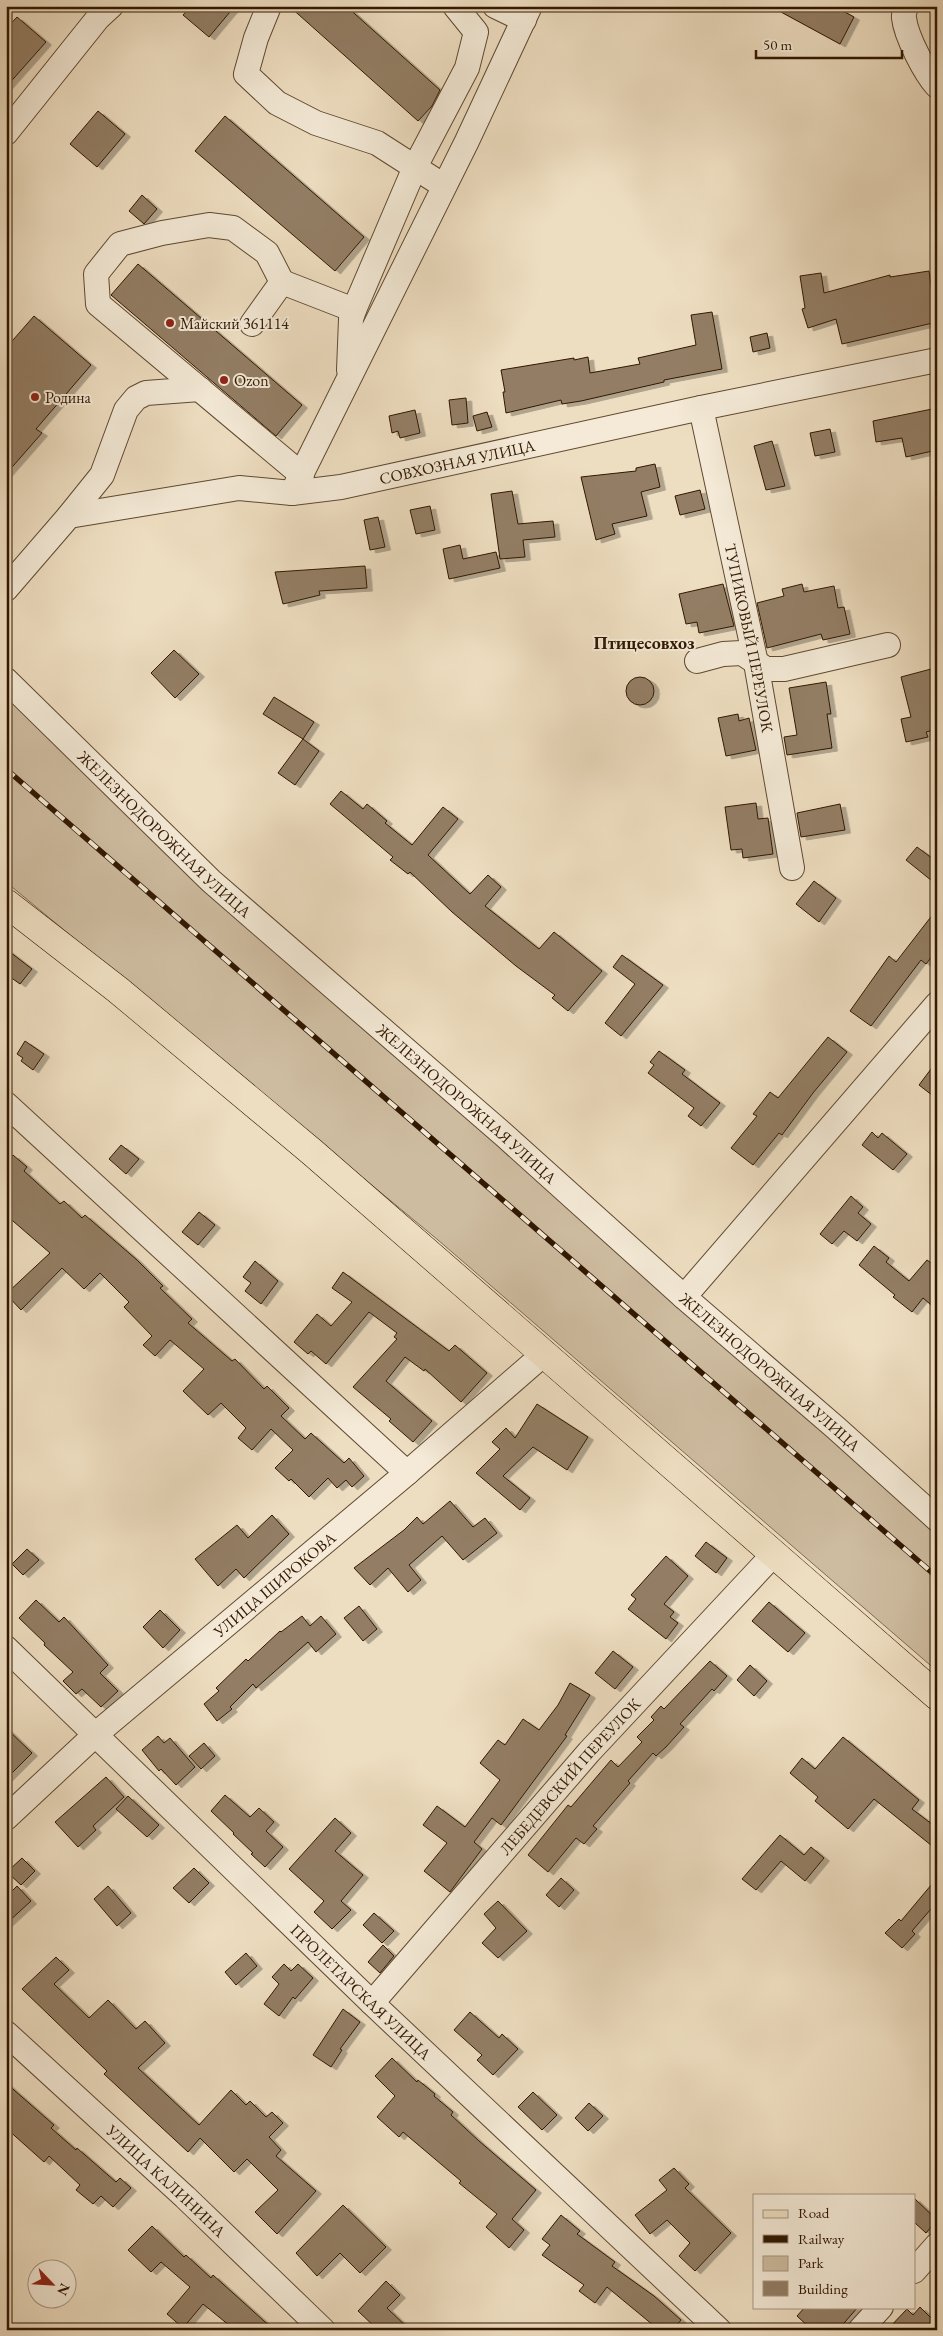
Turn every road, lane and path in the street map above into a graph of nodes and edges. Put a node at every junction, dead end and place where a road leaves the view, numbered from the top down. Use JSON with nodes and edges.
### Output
{"nodes":[{"id":1,"x":269,"y":6,"type":"edge"},
{"id":2,"x":455,"y":6,"type":"edge"},
{"id":3,"x":495,"y":6,"type":"edge"},
{"id":4,"x":906,"y":6,"type":"edge"},
{"id":5,"x":97,"y":10,"type":"edge"},
{"id":6,"x":527,"y":13,"type":"edge"},
{"id":7,"x":937,"y":86,"type":"edge"},
{"id":8,"x":6,"y":134,"type":"edge"},
{"id":9,"x":415,"y":167,"type":"junction"},
{"id":10,"x":444,"y":186,"type":"junction"},
{"id":11,"x":282,"y":282,"type":"junction"},
{"id":12,"x":354,"y":310,"type":"junction"},
{"id":13,"x":252,"y":324,"type":"dead end"},
{"id":14,"x":937,"y":360,"type":"edge"},
{"id":15,"x":348,"y":380,"type":"junction"},
{"id":16,"x":200,"y":389,"type":"junction"},
{"id":17,"x":701,"y":408,"type":"junction"},
{"id":18,"x":297,"y":484,"type":"junction"},
{"id":19,"x":69,"y":516,"type":"junction"},
{"id":20,"x":6,"y":588,"type":"edge"},
{"id":21,"x":888,"y":645,"type":"dead end"},
{"id":22,"x":697,"y":661,"type":"dead end"},
{"id":23,"x":756,"y":663,"type":"junction"},
{"id":24,"x":6,"y":680,"type":"edge"},
{"id":25,"x":792,"y":868,"type":"dead end"},
{"id":26,"x":6,"y":903,"type":"edge"},
{"id":27,"x":937,"y":1004,"type":"edge"},
{"id":28,"x":6,"y":1104,"type":"edge"},
{"id":29,"x":684,"y":1297,"type":"junction"},
{"id":30,"x":544,"y":1353,"type":"junction"},
{"id":31,"x":406,"y":1473,"type":"junction"},
{"id":32,"x":937,"y":1519,"type":"edge"},
{"id":33,"x":773,"y":1555,"type":"junction"},
{"id":34,"x":6,"y":1648,"type":"edge"},
{"id":35,"x":937,"y":1696,"type":"edge"},
{"id":36,"x":96,"y":1734,"type":"junction"},
{"id":37,"x":6,"y":1818,"type":"edge"},
{"id":38,"x":372,"y":2003,"type":"junction"},
{"id":39,"x":6,"y":2033,"type":"edge"},
{"id":40,"x":937,"y":2246,"type":"edge"},
{"id":41,"x":916,"y":2269,"type":"edge"},
{"id":42,"x":880,"y":2308,"type":"edge"},
{"id":43,"x":323,"y":2330,"type":"edge"},
{"id":44,"x":719,"y":2330,"type":"edge"},
{"id":45,"x":860,"y":2330,"type":"edge"}],
"edges":[{"from":1,"to":9,"type":"street"},
{"from":2,"to":9,"type":"street"},
{"from":3,"to":6,"type":"street"},
{"from":4,"to":7,"type":"street"},
{"from":5,"to":8,"type":"street"},
{"from":6,"to":10,"type":"street"},
{"from":9,"to":10,"type":"street"},
{"from":9,"to":12,"type":"street"},
{"from":10,"to":15,"type":"street"},
{"from":11,"to":12,"type":"street"},
{"from":11,"to":13,"type":"street"},
{"from":11,"to":16,"type":"street"},
{"from":12,"to":15,"type":"street"},
{"from":14,"to":17,"type":"street","name":"СОВХОЗНАЯ УЛИЦА"},
{"from":15,"to":18,"type":"street"},
{"from":16,"to":18,"type":"street"},
{"from":16,"to":19,"type":"street"},
{"from":17,"to":18,"type":"street","name":"СОВХОЗНАЯ УЛИЦА"},
{"from":17,"to":23,"type":"street","name":"ТУПИКОВЫЙ ПЕРЕУЛОК"},
{"from":18,"to":19,"type":"street","name":"СОВХОЗНАЯ УЛИЦА"},
{"from":19,"to":20,"type":"street"},
{"from":21,"to":23,"type":"street"},
{"from":22,"to":23,"type":"street"},
{"from":23,"to":25,"type":"street","name":"ТУПИКОВЫЙ ПЕРЕУЛОК"},
{"from":24,"to":29,"type":"street","name":"ЖЕЛЕЗНОДОРОЖНАЯ УЛИЦА"},
{"from":26,"to":30,"type":"main road"},
{"from":27,"to":29,"type":"street"},
{"from":28,"to":31,"type":"street"},
{"from":29,"to":32,"type":"street","name":"ЖЕЛЕЗНОДОРОЖНАЯ УЛИЦА"},
{"from":30,"to":31,"type":"street","name":"УЛИЦА ШИРОКОВА"},
{"from":30,"to":33,"type":"main road"},
{"from":31,"to":36,"type":"street","name":"УЛИЦА ШИРОКОВА"},
{"from":33,"to":35,"type":"main road"},
{"from":33,"to":38,"type":"street","name":"ЛЕБЕДЕВСКИЙ ПЕРЕУЛОК"},
{"from":34,"to":36,"type":"street","name":"ПРОЛЕТАРСКАЯ УЛИЦА"},
{"from":36,"to":37,"type":"street","name":"УЛИЦА ШИРОКОВА"},
{"from":36,"to":38,"type":"street","name":"ПРОЛЕТАРСКАЯ УЛИЦА"},
{"from":38,"to":44,"type":"street","name":"ПРОЛЕТАРСКАЯ УЛИЦА"},
{"from":39,"to":43,"type":"street","name":"УЛИЦА КАЛИНИНА"},
{"from":40,"to":41,"type":"street"},
{"from":42,"to":45,"type":"street"}]}
